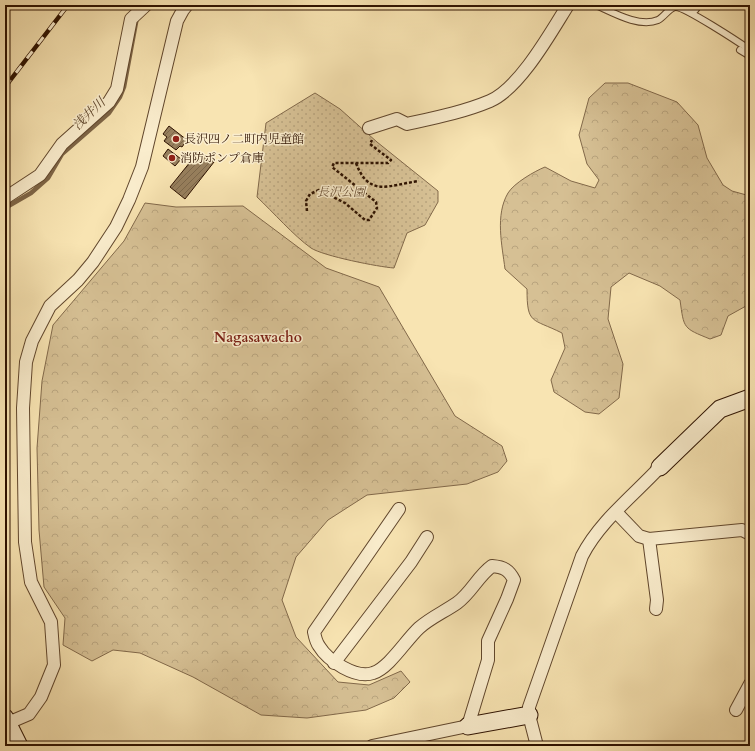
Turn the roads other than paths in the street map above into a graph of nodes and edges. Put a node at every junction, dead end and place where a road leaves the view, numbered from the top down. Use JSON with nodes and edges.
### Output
{"nodes":[{"id":1,"x":187,"y":5,"type":"edge"},
{"id":2,"x":568,"y":5,"type":"edge"},
{"id":3,"x":596,"y":5,"type":"edge"},
{"id":4,"x":145,"y":6,"type":"edge"},
{"id":5,"x":740,"y":50,"type":"dead end"},
{"id":6,"x":750,"y":50,"type":"edge"},
{"id":7,"x":750,"y":56,"type":"edge"},
{"id":8,"x":369,"y":128,"type":"dead end"},
{"id":9,"x":5,"y":198,"type":"edge"},
{"id":10,"x":750,"y":398,"type":"edge"},
{"id":11,"x":660,"y":468,"type":"joint"},
{"id":12,"x":399,"y":509,"type":"dead end"},
{"id":13,"x":616,"y":512,"type":"junction"},
{"id":14,"x":750,"y":534,"type":"edge"},
{"id":15,"x":427,"y":537,"type":"dead end"},
{"id":16,"x":649,"y":539,"type":"junction"},
{"id":17,"x":656,"y":610,"type":"dead end"},
{"id":18,"x":334,"y":663,"type":"junction"},
{"id":19,"x":750,"y":684,"type":"edge"},
{"id":20,"x":736,"y":710,"type":"dead end"},
{"id":21,"x":529,"y":715,"type":"junction"},
{"id":22,"x":468,"y":726,"type":"junction"},
{"id":23,"x":10,"y":732,"type":"edge"},
{"id":24,"x":413,"y":742,"type":"edge"},
{"id":25,"x":372,"y":746,"type":"edge"},
{"id":26,"x":537,"y":746,"type":"edge"}],
"edges":[{"from":1,"to":23,"type":"street"},
{"from":2,"to":8,"type":"street"},
{"from":3,"to":6,"type":"lane"},
{"from":4,"to":9,"type":"street"},
{"from":5,"to":7,"type":"lane"},
{"from":10,"to":11,"type":"street"},
{"from":11,"to":13,"type":"street"},
{"from":12,"to":18,"type":"street"},
{"from":13,"to":16,"type":"street"},
{"from":13,"to":21,"type":"street"},
{"from":14,"to":16,"type":"street"},
{"from":15,"to":18,"type":"street"},
{"from":16,"to":17,"type":"street"},
{"from":18,"to":22,"type":"street"},
{"from":19,"to":20,"type":"street"},
{"from":21,"to":22,"type":"street"},
{"from":21,"to":26,"type":"street"},
{"from":22,"to":24,"type":"street"},
{"from":24,"to":25,"type":"street"}]}
